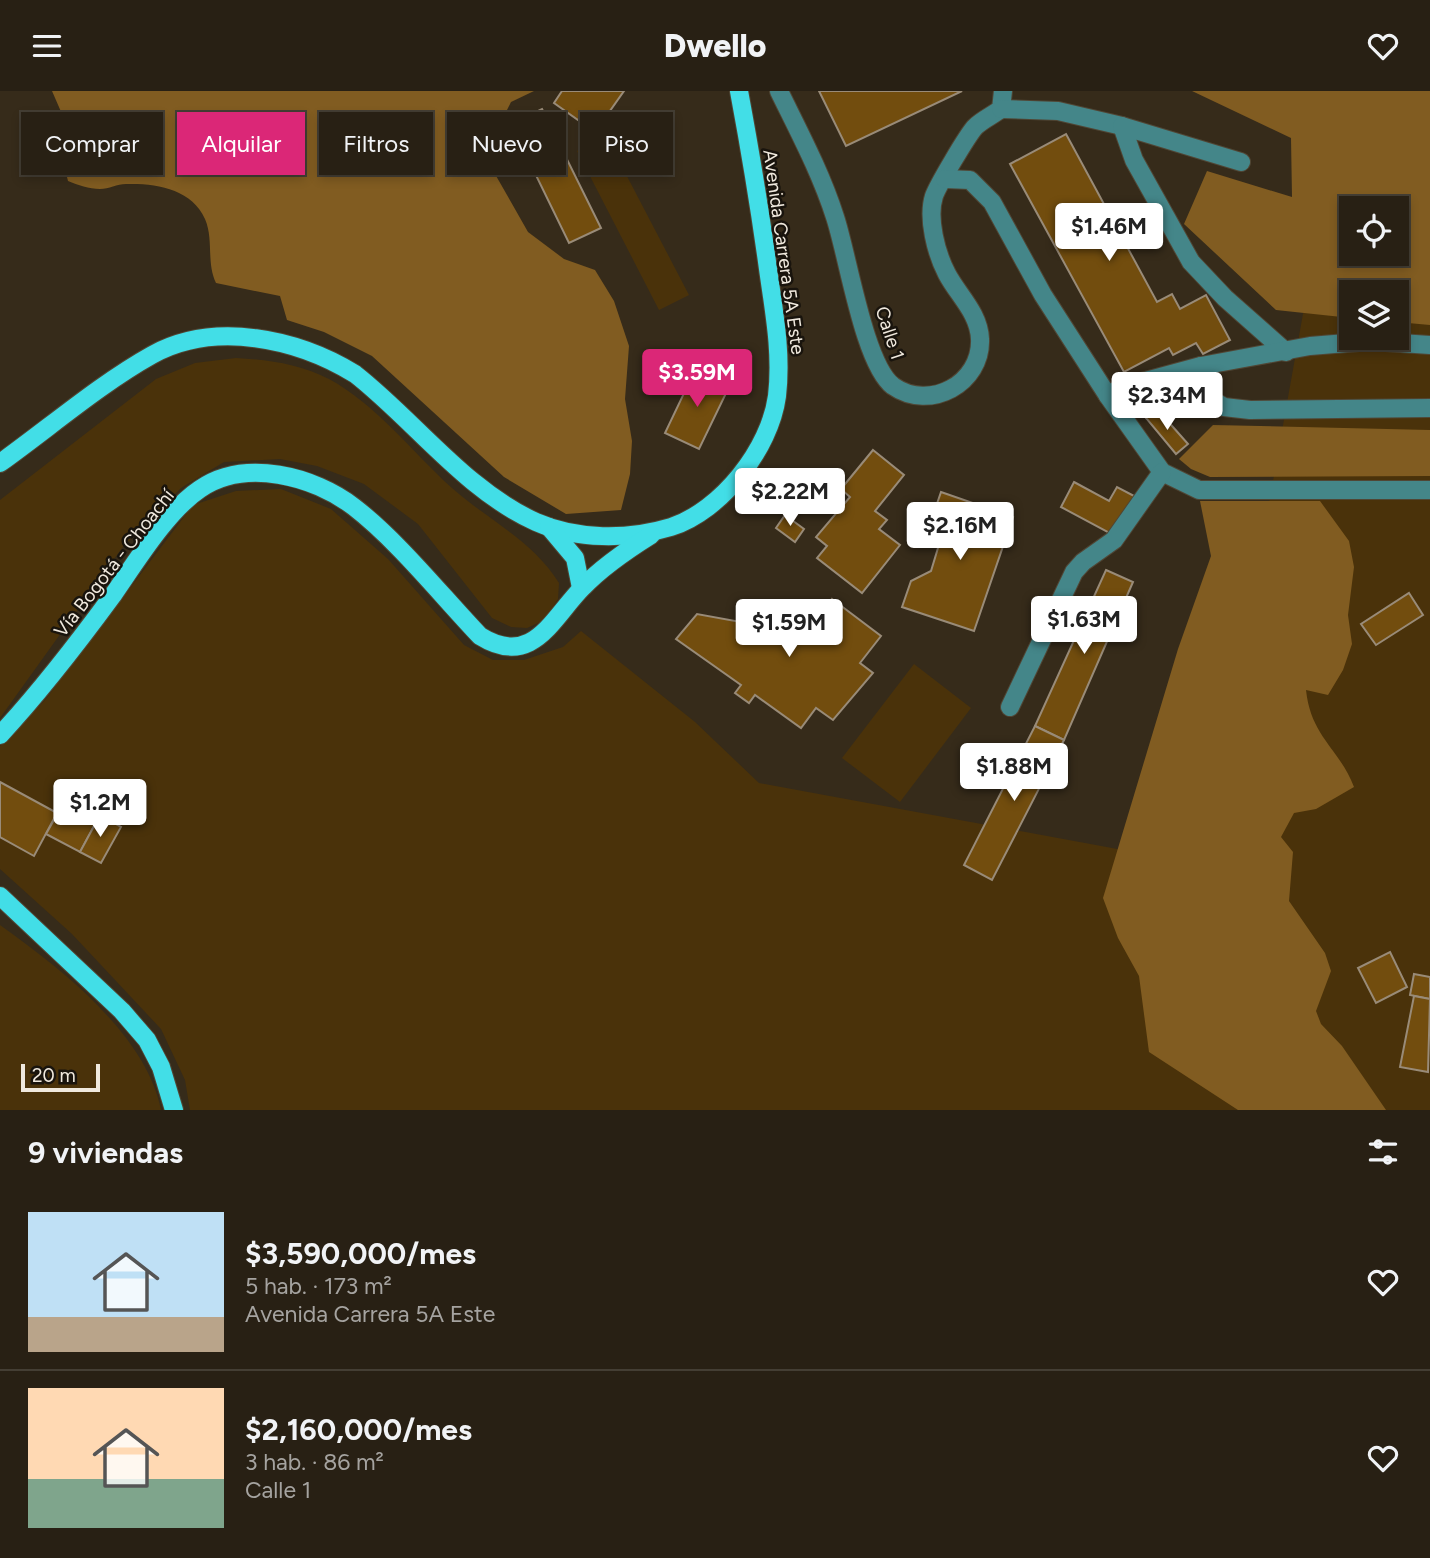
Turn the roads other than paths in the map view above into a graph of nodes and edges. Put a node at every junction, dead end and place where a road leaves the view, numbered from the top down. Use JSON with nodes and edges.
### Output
{"nodes":[{"id":1,"x":739,"y":91,"type":"edge"},
{"id":2,"x":779,"y":91,"type":"edge"},
{"id":3,"x":1002,"y":100,"type":"edge"},
{"id":4,"x":1122,"y":125,"type":"junction"},
{"id":5,"x":1241,"y":162,"type":"dead end"},
{"id":6,"x":944,"y":179,"type":"junction"},
{"id":7,"x":1430,"y":345,"type":"edge"},
{"id":8,"x":1286,"y":352,"type":"junction"},
{"id":9,"x":1201,"y":366,"type":"junction"},
{"id":10,"x":1108,"y":396,"type":"junction"},
{"id":11,"x":1430,"y":408,"type":"edge"},
{"id":12,"x":0,"y":463,"type":"edge"},
{"id":13,"x":1162,"y":472,"type":"junction"},
{"id":14,"x":1430,"y":490,"type":"edge"},
{"id":15,"x":549,"y":527,"type":"junction"},
{"id":16,"x":657,"y":531,"type":"junction"},
{"id":17,"x":581,"y":588,"type":"junction"},
{"id":18,"x":1010,"y":707,"type":"dead end"},
{"id":19,"x":0,"y":735,"type":"edge"},
{"id":20,"x":0,"y":896,"type":"edge"},
{"id":21,"x":174,"y":1110,"type":"edge"}],
"edges":[{"from":1,"to":16,"type":"main road","name":"Avenida Carrera 5A Este"},
{"from":2,"to":6,"type":"street","name":"Calle 1"},
{"from":3,"to":4,"type":"street"},
{"from":3,"to":6,"type":"street","name":"Calle 1"},
{"from":4,"to":5,"type":"street"},
{"from":4,"to":8,"type":"street"},
{"from":6,"to":10,"type":"street"},
{"from":7,"to":8,"type":"street"},
{"from":8,"to":9,"type":"street"},
{"from":9,"to":10,"type":"street"},
{"from":9,"to":11,"type":"street"},
{"from":10,"to":13,"type":"street"},
{"from":12,"to":15,"type":"main road","name":"Avenida Carrera 5A Este"},
{"from":13,"to":14,"type":"street"},
{"from":13,"to":18,"type":"street"},
{"from":15,"to":16,"type":"main road","name":"Avenida Carrera 5A Este"},
{"from":15,"to":17,"type":"main road"},
{"from":16,"to":17,"type":"main road","name":"Vía Bogotá - Choachí"},
{"from":17,"to":19,"type":"main road","name":"Vía Bogotá - Choachí"},
{"from":20,"to":21,"type":"main road"}]}
